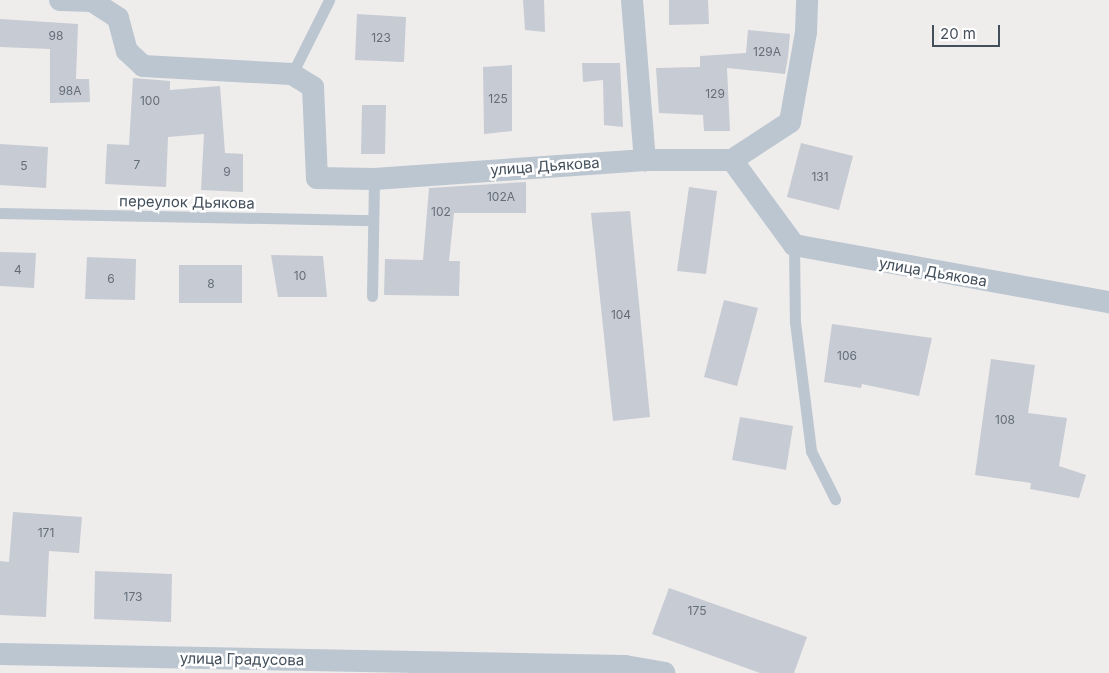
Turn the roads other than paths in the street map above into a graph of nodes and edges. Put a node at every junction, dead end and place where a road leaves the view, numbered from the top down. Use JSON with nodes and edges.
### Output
{"nodes":[{"id":1,"x":60,"y":0,"type":"edge"},
{"id":2,"x":329,"y":0,"type":"edge"},
{"id":3,"x":632,"y":0,"type":"edge"},
{"id":4,"x":807,"y":0,"type":"edge"},
{"id":5,"x":292,"y":74,"type":"junction"},
{"id":6,"x":645,"y":160,"type":"junction"},
{"id":7,"x":732,"y":160,"type":"junction"},
{"id":8,"x":374,"y":179,"type":"junction"},
{"id":9,"x":0,"y":213,"type":"edge"},
{"id":10,"x":373,"y":220,"type":"junction"},
{"id":11,"x":794,"y":245,"type":"junction"},
{"id":12,"x":372,"y":296,"type":"dead end"},
{"id":13,"x":1109,"y":302,"type":"edge"},
{"id":14,"x":835,"y":499,"type":"dead end"},
{"id":15,"x":0,"y":654,"type":"edge"},
{"id":16,"x":625,"y":669,"type":"edge"},
{"id":17,"x":664,"y":673,"type":"edge"}],
"edges":[{"from":1,"to":5,"type":"street","name":"улица Дьякова"},
{"from":2,"to":5,"type":"lane"},
{"from":3,"to":6,"type":"street"},
{"from":4,"to":7,"type":"street"},
{"from":5,"to":8,"type":"street","name":"улица Дьякова"},
{"from":6,"to":7,"type":"street","name":"улица Дьякова"},
{"from":6,"to":8,"type":"street","name":"улица Дьякова"},
{"from":7,"to":11,"type":"street"},
{"from":8,"to":10,"type":"lane"},
{"from":9,"to":10,"type":"lane","name":"переулок Дьякова"},
{"from":10,"to":12,"type":"lane"},
{"from":11,"to":13,"type":"street","name":"улица Дьякова"},
{"from":11,"to":14,"type":"lane"},
{"from":15,"to":16,"type":"street","name":"улица Градусова"},
{"from":16,"to":17,"type":"street","name":"улица Градусова"}]}
